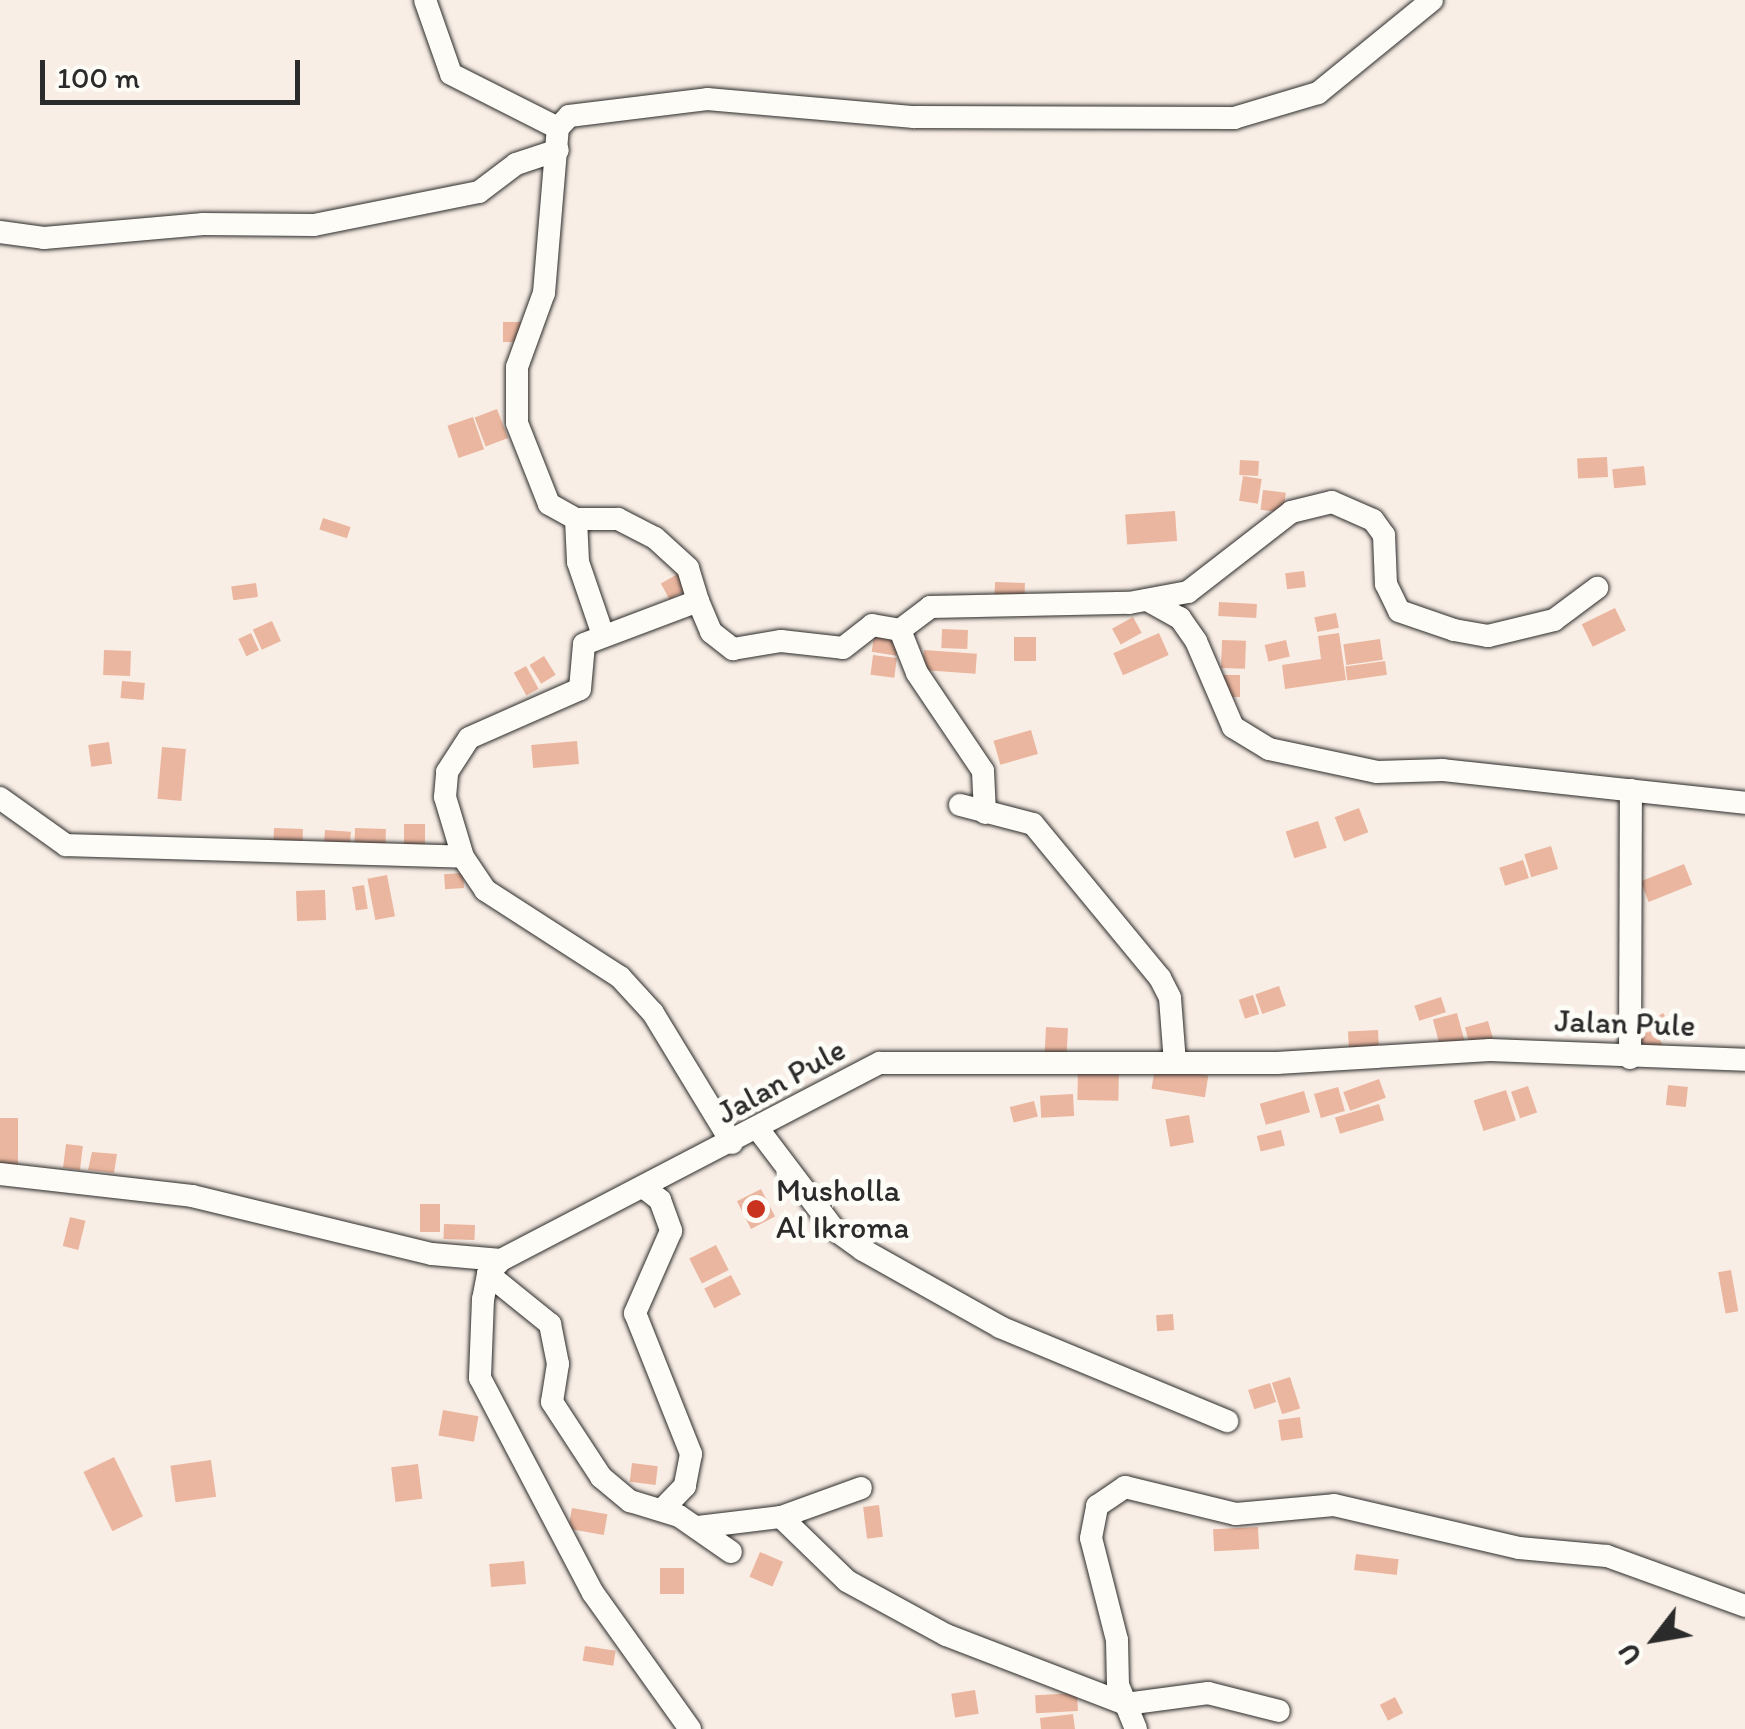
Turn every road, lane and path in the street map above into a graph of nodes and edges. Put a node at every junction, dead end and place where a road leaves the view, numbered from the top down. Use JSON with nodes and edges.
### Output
{"nodes":[{"id":1,"x":424,"y":0,"type":"edge"},
{"id":2,"x":1432,"y":0,"type":"edge"},
{"id":3,"x":558,"y":139,"type":"junction"},
{"id":4,"x":0,"y":232,"type":"edge"},
{"id":5,"x":576,"y":519,"type":"junction"},
{"id":6,"x":1597,"y":588,"type":"dead end"},
{"id":7,"x":1147,"y":600,"type":"junction"},
{"id":8,"x":698,"y":601,"type":"junction"},
{"id":9,"x":900,"y":630,"type":"junction"},
{"id":10,"x":602,"y":635,"type":"junction"},
{"id":11,"x":1631,"y":790,"type":"junction"},
{"id":12,"x":0,"y":798,"type":"edge"},
{"id":13,"x":1745,"y":803,"type":"edge"},
{"id":14,"x":960,"y":805,"type":"dead end"},
{"id":15,"x":985,"y":814,"type":"junction"},
{"id":16,"x":463,"y":857,"type":"junction"},
{"id":17,"x":1630,"y":1058,"type":"junction"},
{"id":18,"x":1745,"y":1060,"type":"edge"},
{"id":19,"x":1175,"y":1063,"type":"junction"},
{"id":20,"x":758,"y":1129,"type":"junction"},
{"id":21,"x":732,"y":1143,"type":"junction"},
{"id":22,"x":0,"y":1174,"type":"edge"},
{"id":23,"x":646,"y":1189,"type":"junction"},
{"id":24,"x":494,"y":1267,"type":"junction"},
{"id":25,"x":1227,"y":1421,"type":"dead end"},
{"id":26,"x":862,"y":1488,"type":"dead end"},
{"id":27,"x":662,"y":1510,"type":"junction"},
{"id":28,"x":781,"y":1517,"type":"junction"},
{"id":29,"x":698,"y":1527,"type":"junction"},
{"id":30,"x":731,"y":1552,"type":"dead end"},
{"id":31,"x":1745,"y":1606,"type":"edge"},
{"id":32,"x":1126,"y":1704,"type":"junction"},
{"id":33,"x":1280,"y":1711,"type":"dead end"},
{"id":34,"x":690,"y":1729,"type":"edge"},
{"id":35,"x":1136,"y":1729,"type":"edge"}],
"edges":[{"from":1,"to":3,"type":"street"},
{"from":2,"to":3,"type":"street"},
{"from":3,"to":4,"type":"street"},
{"from":3,"to":5,"type":"street"},
{"from":5,"to":8,"type":"street"},
{"from":5,"to":10,"type":"street"},
{"from":6,"to":7,"type":"street"},
{"from":7,"to":9,"type":"street"},
{"from":7,"to":11,"type":"street"},
{"from":8,"to":9,"type":"street"},
{"from":8,"to":10,"type":"street"},
{"from":9,"to":15,"type":"street"},
{"from":10,"to":16,"type":"street"},
{"from":11,"to":13,"type":"street"},
{"from":11,"to":17,"type":"street"},
{"from":12,"to":16,"type":"street"},
{"from":14,"to":15,"type":"street"},
{"from":15,"to":19,"type":"street"},
{"from":16,"to":21,"type":"street"},
{"from":17,"to":18,"type":"street","name":"Jalan Pule"},
{"from":17,"to":19,"type":"street","name":"Jalan Pule"},
{"from":19,"to":20,"type":"street","name":"Jalan Pule"},
{"from":20,"to":21,"type":"street","name":"Jalan Pule"},
{"from":20,"to":25,"type":"street"},
{"from":21,"to":23,"type":"street","name":"Jalan Pule"},
{"from":22,"to":24,"type":"street"},
{"from":23,"to":24,"type":"street","name":"Jalan Pule"},
{"from":23,"to":27,"type":"street"},
{"from":24,"to":27,"type":"street"},
{"from":24,"to":34,"type":"street"},
{"from":26,"to":28,"type":"street"},
{"from":27,"to":29,"type":"street"},
{"from":28,"to":29,"type":"street"},
{"from":28,"to":32,"type":"street"},
{"from":29,"to":30,"type":"street"},
{"from":31,"to":32,"type":"street"},
{"from":32,"to":33,"type":"street"},
{"from":32,"to":35,"type":"street"}]}
